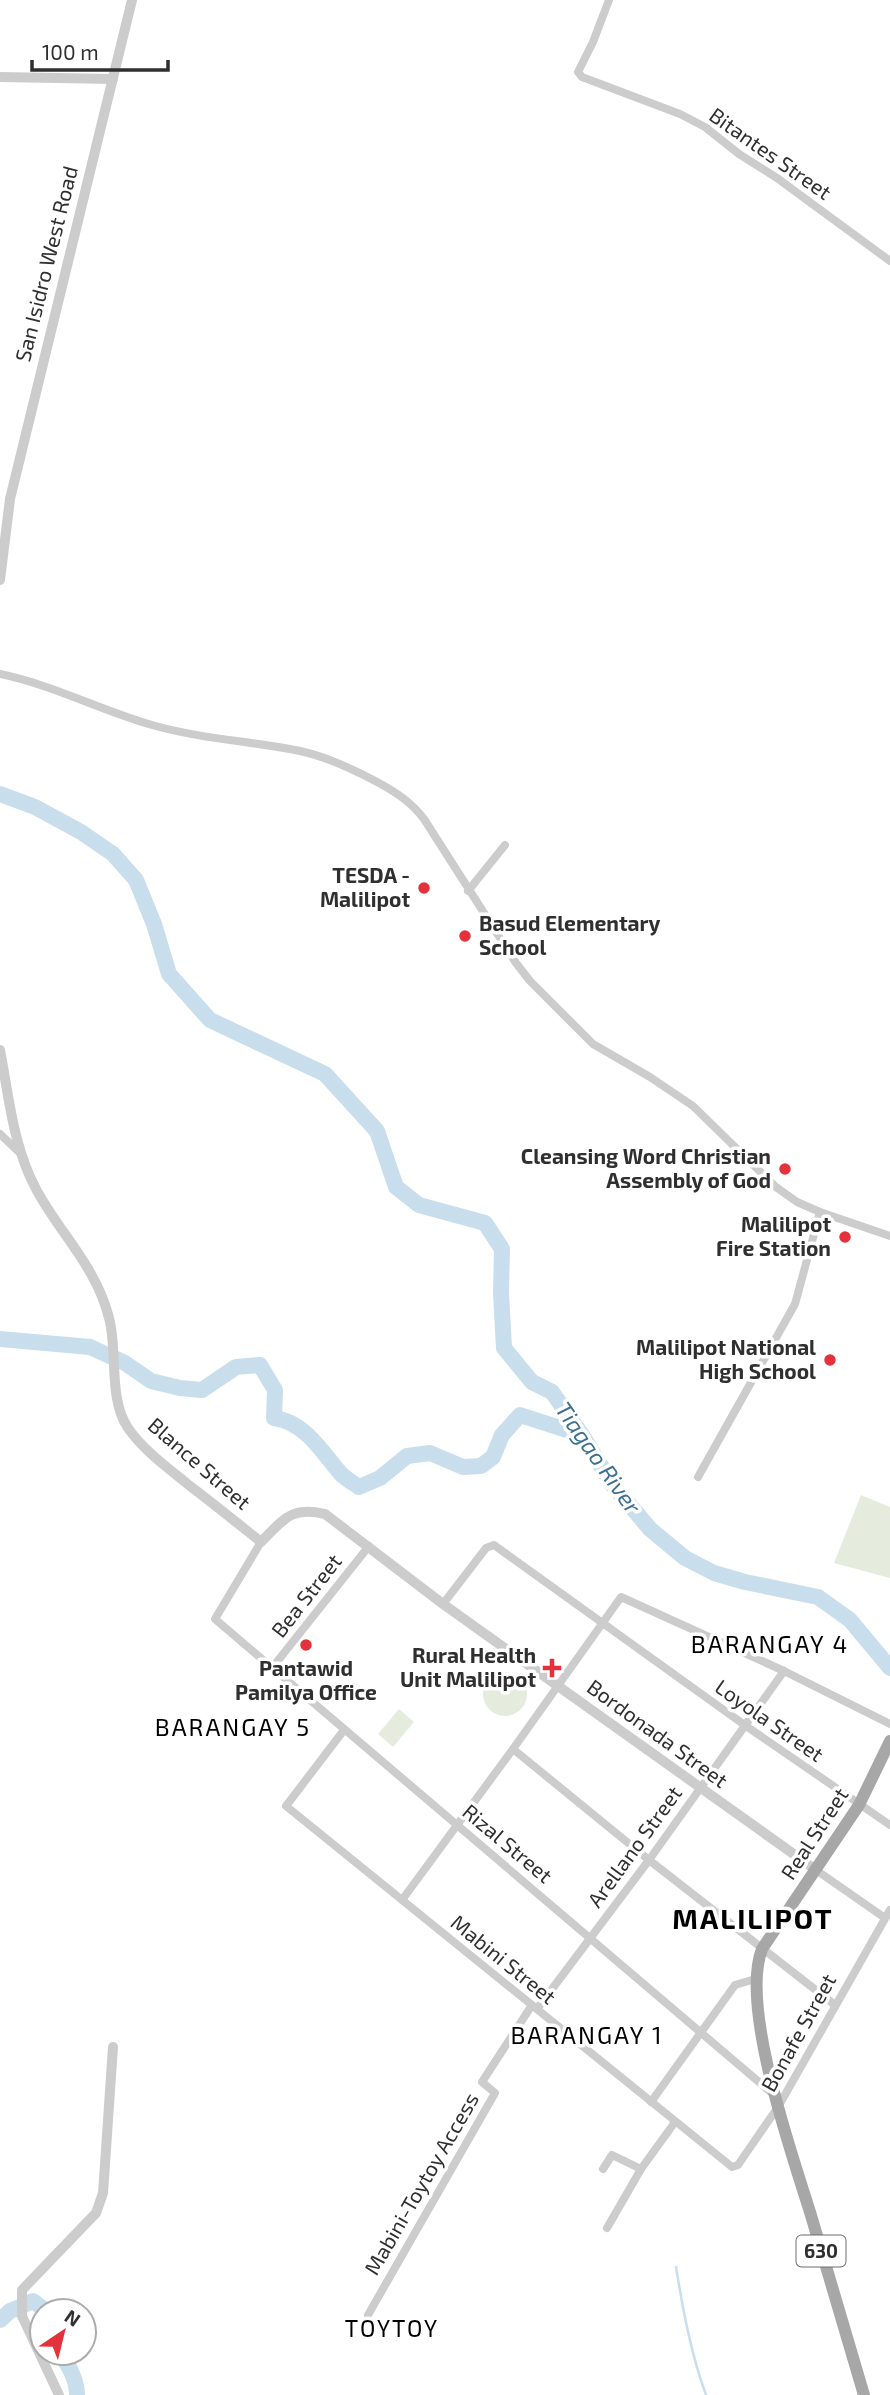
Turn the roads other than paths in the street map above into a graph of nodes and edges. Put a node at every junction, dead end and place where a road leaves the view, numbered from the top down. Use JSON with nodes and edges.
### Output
{"nodes":[{"id":1,"x":132,"y":0,"type":"edge"},
{"id":2,"x":609,"y":0,"type":"edge"},
{"id":3,"x":0,"y":77,"type":"edge"},
{"id":4,"x":113,"y":79,"type":"junction"},
{"id":5,"x":890,"y":261,"type":"edge"},
{"id":6,"x":0,"y":580,"type":"edge"},
{"id":7,"x":0,"y":674,"type":"edge"},
{"id":8,"x":505,"y":845,"type":"dead end"},
{"id":9,"x":468,"y":891,"type":"junction"},
{"id":10,"x":0,"y":1050,"type":"edge"},
{"id":11,"x":0,"y":1134,"type":"edge"},
{"id":12,"x":20,"y":1153,"type":"junction"},
{"id":13,"x":821,"y":1212,"type":"junction"},
{"id":14,"x":890,"y":1236,"type":"edge"},
{"id":15,"x":698,"y":1477,"type":"dead end"},
{"id":16,"x":261,"y":1542,"type":"junction"},
{"id":17,"x":369,"y":1546,"type":"junction"},
{"id":18,"x":443,"y":1604,"type":"junction"},
{"id":19,"x":602,"y":1624,"type":"junction"},
{"id":20,"x":272,"y":1668,"type":"junction"},
{"id":21,"x":784,"y":1671,"type":"junction"},
{"id":22,"x":558,"y":1687,"type":"junction"},
{"id":23,"x":890,"y":1724,"type":"edge"},
{"id":24,"x":746,"y":1726,"type":"junction"},
{"id":25,"x":344,"y":1730,"type":"junction"},
{"id":26,"x":890,"y":1741,"type":"edge"},
{"id":27,"x":513,"y":1749,"type":"junction"},
{"id":28,"x":700,"y":1789,"type":"junction"},
{"id":29,"x":859,"y":1805,"type":"junction"},
{"id":30,"x":458,"y":1825,"type":"junction"},
{"id":31,"x":890,"y":1825,"type":"edge"},
{"id":32,"x":649,"y":1860,"type":"junction"},
{"id":33,"x":816,"y":1870,"type":"junction"},
{"id":34,"x":402,"y":1900,"type":"junction"},
{"id":35,"x":890,"y":1910,"type":"edge"},
{"id":36,"x":885,"y":1918,"type":"junction"},
{"id":37,"x":590,"y":1937,"type":"junction"},
{"id":38,"x":762,"y":1948,"type":"junction"},
{"id":39,"x":755,"y":1979,"type":"junction"},
{"id":40,"x":835,"y":2005,"type":"junction"},
{"id":41,"x":534,"y":2007,"type":"junction"},
{"id":42,"x":701,"y":2032,"type":"junction"},
{"id":43,"x":113,"y":2047,"type":"dead end"},
{"id":44,"x":651,"y":2102,"type":"junction"},
{"id":45,"x":777,"y":2102,"type":"junction"},
{"id":46,"x":675,"y":2122,"type":"junction"},
{"id":47,"x":732,"y":2167,"type":"joint"},
{"id":48,"x":603,"y":2169,"type":"dead end"},
{"id":49,"x":641,"y":2169,"type":"junction"},
{"id":50,"x":607,"y":2228,"type":"dead end"},
{"id":51,"x":368,"y":2315,"type":"dead end"},
{"id":52,"x":59,"y":2395,"type":"edge"},
{"id":53,"x":864,"y":2395,"type":"edge"}],
"edges":[{"from":1,"to":4,"type":"street","name":"San Isidro West Road"},
{"from":2,"to":5,"type":"street","name":"Bitantes Street"},
{"from":3,"to":4,"type":"street"},
{"from":4,"to":6,"type":"street","name":"San Isidro West Road"},
{"from":7,"to":9,"type":"street"},
{"from":8,"to":9,"type":"street"},
{"from":9,"to":13,"type":"street"},
{"from":10,"to":12,"type":"street","name":"Blance Street"},
{"from":11,"to":12,"type":"street"},
{"from":12,"to":16,"type":"street","name":"Blance Street"},
{"from":13,"to":14,"type":"street"},
{"from":13,"to":15,"type":"street"},
{"from":16,"to":17,"type":"street","name":"Bordonada Street"},
{"from":16,"to":20,"type":"street","name":"Rizal Street"},
{"from":17,"to":18,"type":"street","name":"Bordonada Street"},
{"from":17,"to":20,"type":"street","name":"Bea Street"},
{"from":18,"to":19,"type":"street","name":"Loyola Street"},
{"from":18,"to":22,"type":"street","name":"Bordonada Street"},
{"from":19,"to":21,"type":"street"},
{"from":19,"to":22,"type":"street"},
{"from":19,"to":24,"type":"street","name":"Loyola Street"},
{"from":20,"to":25,"type":"street","name":"Rizal Street"},
{"from":21,"to":23,"type":"street"},
{"from":21,"to":24,"type":"street","name":"Arellano Street"},
{"from":22,"to":27,"type":"street"},
{"from":22,"to":28,"type":"street","name":"Bordonada Street"},
{"from":24,"to":28,"type":"street","name":"Arellano Street"},
{"from":24,"to":29,"type":"street","name":"Loyola Street"},
{"from":25,"to":30,"type":"street","name":"Rizal Street"},
{"from":25,"to":34,"type":"street","name":"Mabini Street"},
{"from":26,"to":29,"type":"main road","name":"Real Street","number":"630"},
{"from":27,"to":30,"type":"street"},
{"from":27,"to":32,"type":"street"},
{"from":28,"to":32,"type":"street","name":"Arellano Street"},
{"from":28,"to":33,"type":"street","name":"Bordonada Street"},
{"from":29,"to":31,"type":"street","name":"Loyola Street"},
{"from":29,"to":33,"type":"main road","name":"Real Street","number":"630"},
{"from":30,"to":34,"type":"street"},
{"from":30,"to":37,"type":"street","name":"Rizal Street"},
{"from":32,"to":37,"type":"street","name":"Arellano Street"},
{"from":32,"to":38,"type":"street"},
{"from":33,"to":36,"type":"street"},
{"from":33,"to":38,"type":"main road","name":"Real Street","number":"630"},
{"from":34,"to":41,"type":"street","name":"Mabini Street"},
{"from":35,"to":36,"type":"street","name":"Bonafe Street"},
{"from":36,"to":40,"type":"street","name":"Bonafe Street"},
{"from":37,"to":41,"type":"street","name":"Arellano Street"},
{"from":37,"to":42,"type":"street","name":"Rizal Street"},
{"from":38,"to":39,"type":"main road","name":"Real Street","number":"630"},
{"from":38,"to":40,"type":"street"},
{"from":39,"to":42,"type":"street"},
{"from":39,"to":45,"type":"main road","name":"Real Street","number":"630"},
{"from":40,"to":45,"type":"street","name":"Bonafe Street"},
{"from":41,"to":44,"type":"street","name":"Mabini Street"},
{"from":41,"to":51,"type":"street","name":"Mabini-Toytoy Access"},
{"from":42,"to":44,"type":"street"},
{"from":42,"to":45,"type":"street","name":"Rizal Street"},
{"from":43,"to":52,"type":"street"},
{"from":44,"to":46,"type":"street","name":"Mabini Street"},
{"from":45,"to":47,"type":"street","name":"Bonafe Street"},
{"from":45,"to":53,"type":"main road","number":"630"},
{"from":46,"to":47,"type":"street","name":"Mabini Street"},
{"from":46,"to":49,"type":"street"},
{"from":48,"to":49,"type":"street"},
{"from":49,"to":50,"type":"street"}]}
